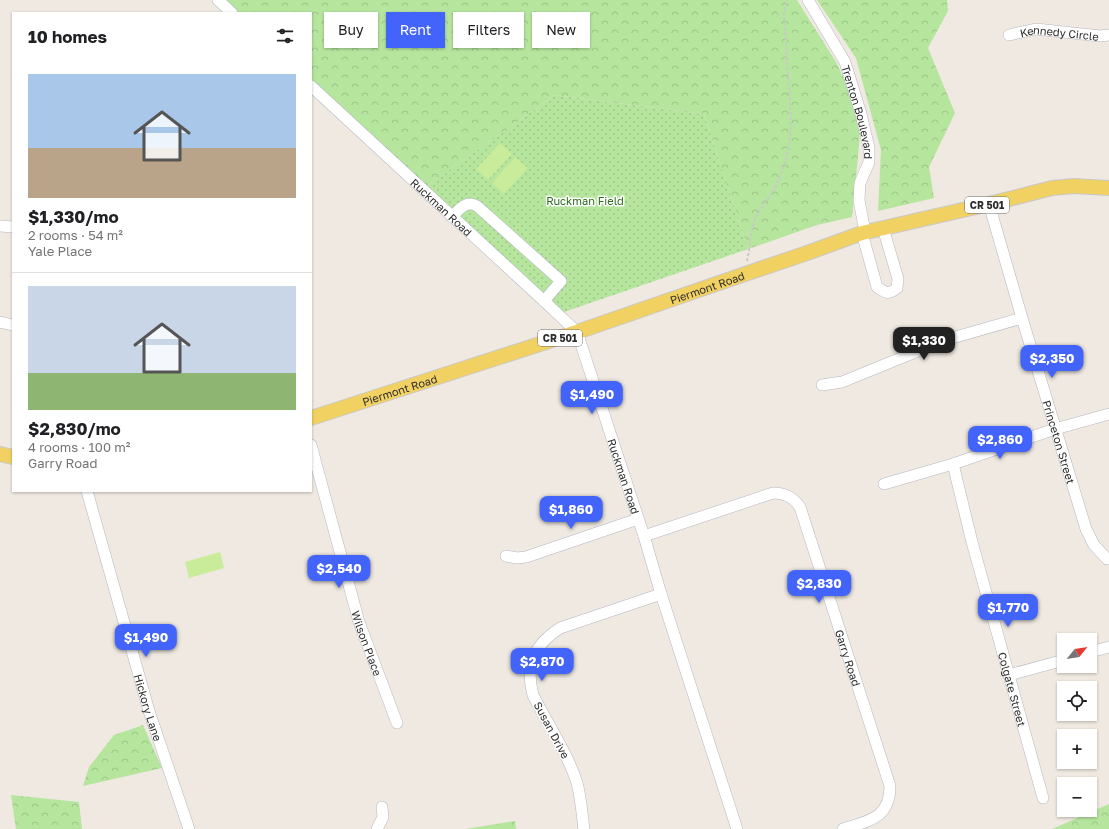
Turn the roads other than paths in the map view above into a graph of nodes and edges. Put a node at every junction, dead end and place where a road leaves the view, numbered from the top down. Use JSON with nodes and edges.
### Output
{"nodes":[{"id":1,"x":218,"y":0,"type":"edge"},
{"id":2,"x":808,"y":0,"type":"edge"},
{"id":3,"x":231,"y":12,"type":"edge"},
{"id":4,"x":1010,"y":35,"type":"dead end"},
{"id":5,"x":1109,"y":35,"type":"edge"},
{"id":6,"x":312,"y":87,"type":"edge"},
{"id":7,"x":1108,"y":190,"type":"edge"},
{"id":8,"x":989,"y":204,"type":"junction"},
{"id":9,"x":452,"y":217,"type":"junction"},
{"id":10,"x":0,"y":226,"type":"edge"},
{"id":11,"x":12,"y":227,"type":"edge"},
{"id":12,"x":883,"y":228,"type":"junction"},
{"id":13,"x":864,"y":232,"type":"junction"},
{"id":14,"x":544,"y":301,"type":"junction"},
{"id":15,"x":1022,"y":318,"type":"junction"},
{"id":16,"x":0,"y":322,"type":"edge"},
{"id":17,"x":12,"y":325,"type":"edge"},
{"id":18,"x":577,"y":332,"type":"junction"},
{"id":19,"x":822,"y":385,"type":"dead end"},
{"id":20,"x":1109,"y":414,"type":"edge"},
{"id":21,"x":312,"y":418,"type":"edge"},
{"id":22,"x":1055,"y":429,"type":"junction"},
{"id":23,"x":312,"y":450,"type":"edge"},
{"id":24,"x":0,"y":454,"type":"edge"},
{"id":25,"x":12,"y":457,"type":"edge"},
{"id":26,"x":952,"y":464,"type":"junction"},
{"id":27,"x":884,"y":484,"type":"dead end"},
{"id":28,"x":87,"y":492,"type":"edge"},
{"id":29,"x":638,"y":519,"type":"junction"},
{"id":30,"x":644,"y":536,"type":"junction"},
{"id":31,"x":506,"y":556,"type":"dead end"},
{"id":32,"x":1107,"y":559,"type":"dead end"},
{"id":33,"x":661,"y":594,"type":"junction"},
{"id":34,"x":1109,"y":647,"type":"edge"},
{"id":35,"x":1097,"y":650,"type":"edge"},
{"id":36,"x":1057,"y":662,"type":"edge"},
{"id":37,"x":1009,"y":675,"type":"junction"},
{"id":38,"x":397,"y":723,"type":"dead end"},
{"id":39,"x":1043,"y":798,"type":"dead end"},
{"id":40,"x":382,"y":807,"type":"dead end"},
{"id":41,"x":189,"y":829,"type":"edge"},
{"id":42,"x":377,"y":829,"type":"edge"},
{"id":43,"x":584,"y":829,"type":"edge"},
{"id":44,"x":737,"y":829,"type":"edge"},
{"id":45,"x":842,"y":829,"type":"edge"}],
"edges":[{"from":1,"to":3,"type":"street"},
{"from":2,"to":13,"type":"street","name":"Trenton Boulevard"},
{"from":4,"to":5,"type":"street","name":"Kennedy Circle"},
{"from":6,"to":9,"type":"street","name":"Ruckman Road"},
{"from":7,"to":8,"type":"main road","name":"Piermont Road","number":"CR 501"},
{"from":8,"to":12,"type":"main road","name":"Piermont Road","number":"CR 501"},
{"from":8,"to":15,"type":"street","name":"Princeton Street"},
{"from":9,"to":14,"type":"street","name":"Ruckman Road"},
{"from":9,"to":14,"type":"street"},
{"from":10,"to":11,"type":"street"},
{"from":12,"to":13,"type":"main road","name":"Piermont Road","number":"CR 501"},
{"from":12,"to":13,"type":"street","name":"Trenton Boulevard"},
{"from":13,"to":18,"type":"main road","name":"Piermont Road","number":"CR 501"},
{"from":14,"to":18,"type":"street","name":"Ruckman Road"},
{"from":15,"to":19,"type":"street"},
{"from":15,"to":22,"type":"street","name":"Princeton Street"},
{"from":16,"to":17,"type":"street"},
{"from":18,"to":21,"type":"main road","name":"Piermont Road","number":"CR 501"},
{"from":18,"to":29,"type":"street","name":"Ruckman Road"},
{"from":20,"to":22,"type":"street"},
{"from":22,"to":26,"type":"street"},
{"from":22,"to":32,"type":"street","name":"Princeton Street"},
{"from":23,"to":38,"type":"street","name":"Wilson Place"},
{"from":24,"to":25,"type":"main road"},
{"from":26,"to":27,"type":"street"},
{"from":26,"to":37,"type":"street","name":"Colgate Street"},
{"from":28,"to":41,"type":"street","name":"Hickory Lane"},
{"from":29,"to":30,"type":"street","name":"Ruckman Road"},
{"from":29,"to":31,"type":"street"},
{"from":30,"to":33,"type":"street","name":"Ruckman Road"},
{"from":30,"to":45,"type":"street","name":"Garry Road"},
{"from":33,"to":43,"type":"street","name":"Susan Drive"},
{"from":33,"to":44,"type":"street","name":"Ruckman Road"},
{"from":34,"to":35,"type":"street"},
{"from":36,"to":37,"type":"street"},
{"from":37,"to":39,"type":"street","name":"Colgate Street"},
{"from":40,"to":42,"type":"street"}]}
